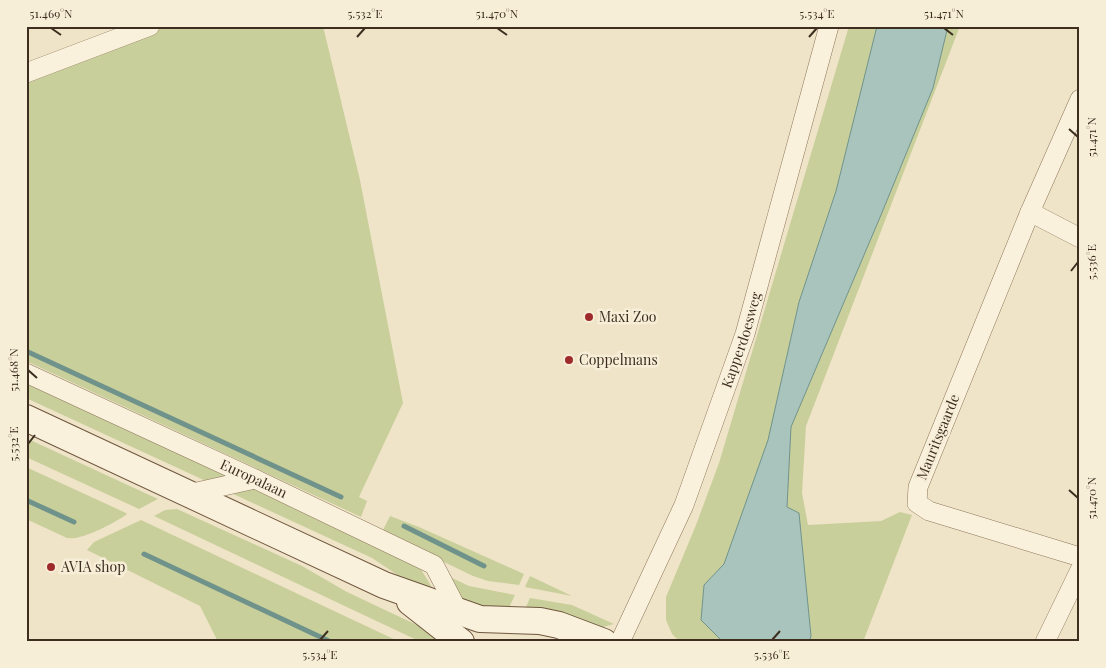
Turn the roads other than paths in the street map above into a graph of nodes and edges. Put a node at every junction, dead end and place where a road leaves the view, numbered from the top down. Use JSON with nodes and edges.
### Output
{"nodes":[{"id":1,"x":150,"y":26,"type":"edge"},
{"id":2,"x":830,"y":26,"type":"edge"},
{"id":3,"x":26,"y":73,"type":"edge"},
{"id":4,"x":1080,"y":99,"type":"edge"},
{"id":5,"x":1030,"y":212,"type":"junction"},
{"id":6,"x":1080,"y":238,"type":"edge"},
{"id":7,"x":26,"y":373,"type":"edge"},
{"id":8,"x":26,"y":418,"type":"edge"},
{"id":9,"x":255,"y":479,"type":"junction"},
{"id":10,"x":188,"y":494,"type":"junction"},
{"id":11,"x":1080,"y":557,"type":"edge"},
{"id":12,"x":1080,"y":570,"type":"edge"},
{"id":13,"x":384,"y":585,"type":"junction"},
{"id":14,"x":458,"y":611,"type":"junction"},
{"id":15,"x":572,"y":630,"type":"junction"},
{"id":16,"x":460,"y":642,"type":"edge"},
{"id":17,"x":542,"y":642,"type":"edge"},
{"id":18,"x":604,"y":642,"type":"edge"},
{"id":19,"x":620,"y":642,"type":"edge"},
{"id":20,"x":1045,"y":642,"type":"edge"}],
"edges":[{"from":1,"to":3,"type":"street"},
{"from":2,"to":19,"type":"street","name":"Kapperdoesweg"},
{"from":4,"to":5,"type":"street","name":"Mauritsgaarde"},
{"from":5,"to":6,"type":"street"},
{"from":5,"to":11,"type":"street","name":"Mauritsgaarde"},
{"from":7,"to":9,"type":"street","name":"Europalaan"},
{"from":8,"to":10,"type":"main road"},
{"from":9,"to":10,"type":"street"},
{"from":9,"to":14,"type":"street","name":"Europalaan"},
{"from":10,"to":13,"type":"main road"},
{"from":12,"to":20,"type":"street"},
{"from":13,"to":14,"type":"main road"},
{"from":13,"to":16,"type":"main road"},
{"from":14,"to":15,"type":"main road"},
{"from":15,"to":17,"type":"main road"},
{"from":15,"to":18,"type":"main road"}]}
